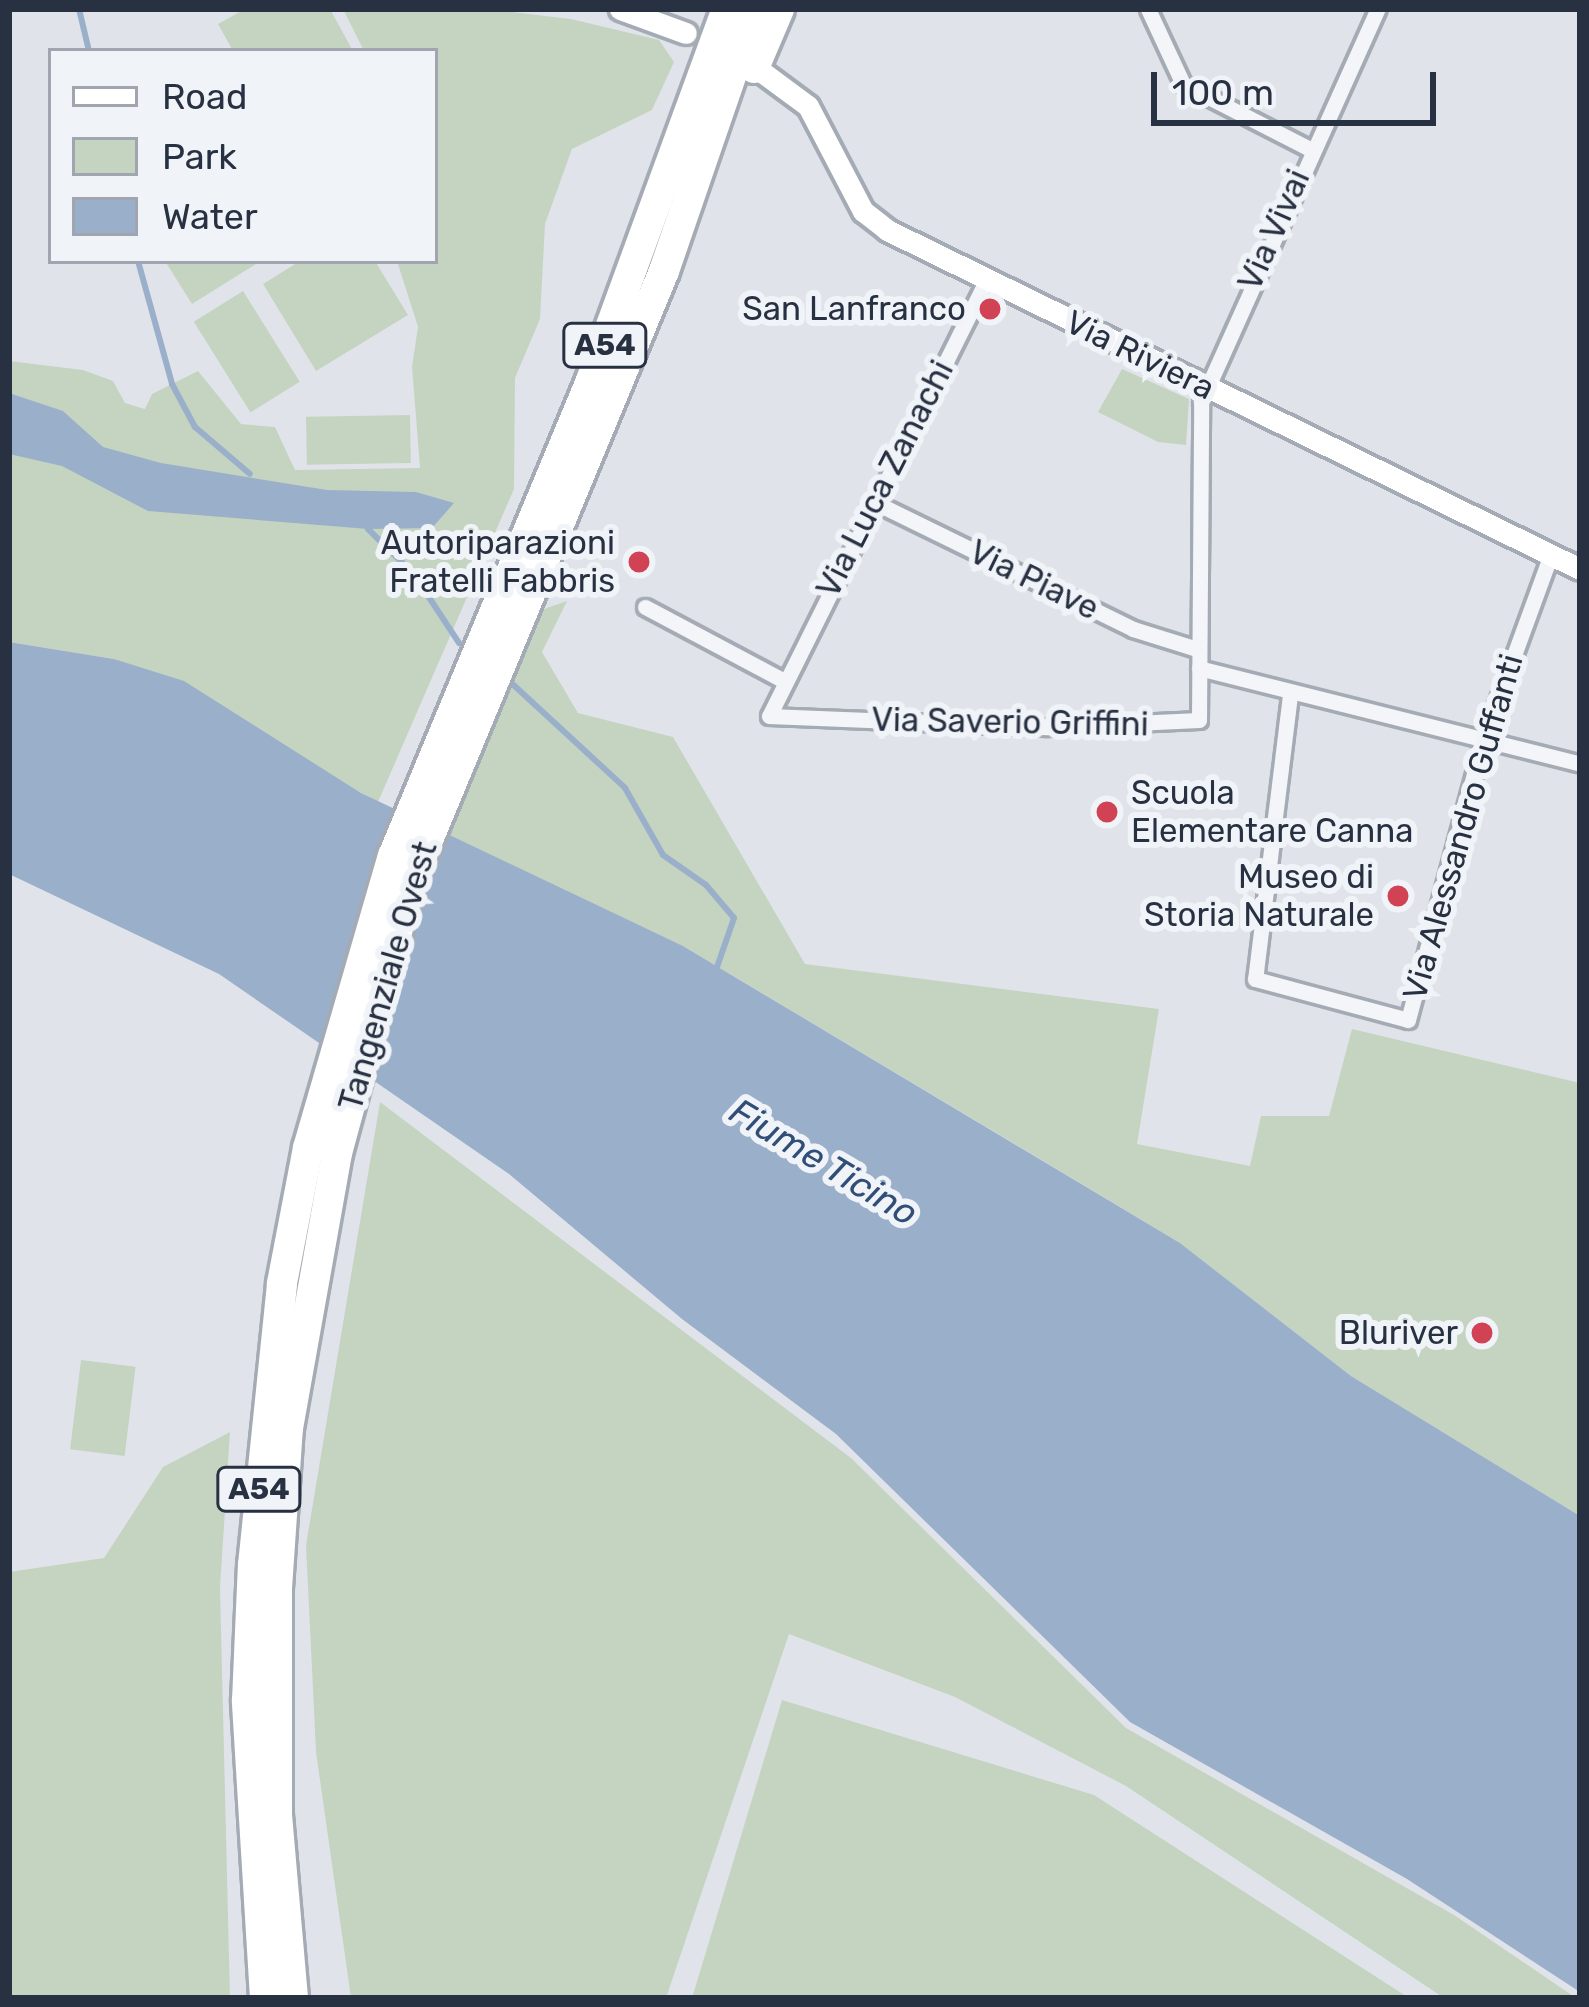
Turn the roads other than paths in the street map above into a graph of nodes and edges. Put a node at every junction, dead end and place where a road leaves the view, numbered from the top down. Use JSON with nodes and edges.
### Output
{"nodes":[{"id":1,"x":620,"y":9,"type":"edge"},
{"id":2,"x":708,"y":9,"type":"edge"},
{"id":3,"x":727,"y":9,"type":"edge"},
{"id":4,"x":754,"y":9,"type":"edge"},
{"id":5,"x":778,"y":9,"type":"edge"},
{"id":6,"x":1148,"y":9,"type":"edge"},
{"id":7,"x":1378,"y":9,"type":"edge"},
{"id":8,"x":686,"y":33,"type":"dead end"},
{"id":9,"x":762,"y":72,"type":"dead end"},
{"id":10,"x":1310,"y":149,"type":"junction"},
{"id":11,"x":644,"y":248,"type":"junction"},
{"id":12,"x":664,"y":272,"type":"junction"},
{"id":13,"x":987,"y":279,"type":"junction"},
{"id":14,"x":1205,"y":388,"type":"junction"},
{"id":15,"x":874,"y":502,"type":"junction"},
{"id":16,"x":1551,"y":554,"type":"junction"},
{"id":17,"x":1580,"y":569,"type":"edge"},
{"id":18,"x":645,"y":608,"type":"dead end"},
{"id":19,"x":1197,"y":649,"type":"junction"},
{"id":20,"x":1198,"y":668,"type":"junction"},
{"id":21,"x":479,"y":679,"type":"junction"},
{"id":22,"x":784,"y":681,"type":"junction"},
{"id":23,"x":1290,"y":695,"type":"junction"},
{"id":24,"x":770,"y":716,"type":"joint"},
{"id":25,"x":1483,"y":740,"type":"junction"},
{"id":26,"x":1580,"y":764,"type":"edge"},
{"id":27,"x":264,"y":1824,"type":"junction"},
{"id":28,"x":266,"y":1998,"type":"edge"},
{"id":29,"x":293,"y":1998,"type":"edge"}],
"edges":[{"from":1,"to":8,"type":"street"},
{"from":2,"to":11,"type":"highway"},
{"from":3,"to":11,"type":"highway","name":"Tangenziale Ovest","number":"A54"},
{"from":4,"to":12,"type":"highway","name":"Tangenziale Ovest","number":"A54"},
{"from":5,"to":12,"type":"highway"},
{"from":6,"to":10,"type":"street"},
{"from":7,"to":10,"type":"street","name":"Via Vivai"},
{"from":9,"to":13,"type":"street","name":"Via Riviera"},
{"from":10,"to":14,"type":"street","name":"Via Vivai"},
{"from":11,"to":21,"type":"highway","name":"Tangenziale Ovest","number":"A54"},
{"from":12,"to":21,"type":"highway","name":"Tangenziale Ovest","number":"A54"},
{"from":13,"to":14,"type":"street","name":"Via Riviera"},
{"from":13,"to":15,"type":"street","name":"Via Luca Zanachi"},
{"from":14,"to":16,"type":"street","name":"Via Riviera"},
{"from":14,"to":19,"type":"street","name":"Via Saverio Griffini"},
{"from":15,"to":19,"type":"street","name":"Via Piave"},
{"from":15,"to":22,"type":"street","name":"Via Luca Zanachi"},
{"from":16,"to":17,"type":"street","name":"Via Riviera"},
{"from":16,"to":25,"type":"street","name":"Via Alessandro Guffanti"},
{"from":18,"to":22,"type":"street"},
{"from":19,"to":20,"type":"street","name":"Via Saverio Griffini"},
{"from":20,"to":23,"type":"street"},
{"from":20,"to":24,"type":"street","name":"Via Saverio Griffini"},
{"from":21,"to":27,"type":"highway","name":"Tangenziale Ovest","number":"A54"},
{"from":22,"to":24,"type":"street","name":"Via Luca Zanachi"},
{"from":23,"to":25,"type":"street"},
{"from":23,"to":25,"type":"street","name":"Via Alessandro Guffanti"},
{"from":25,"to":26,"type":"street"},
{"from":27,"to":28,"type":"highway","name":"Tangenziale Ovest","number":"A54"},
{"from":27,"to":29,"type":"highway","name":"Tangenziale Ovest","number":"A54"}]}
